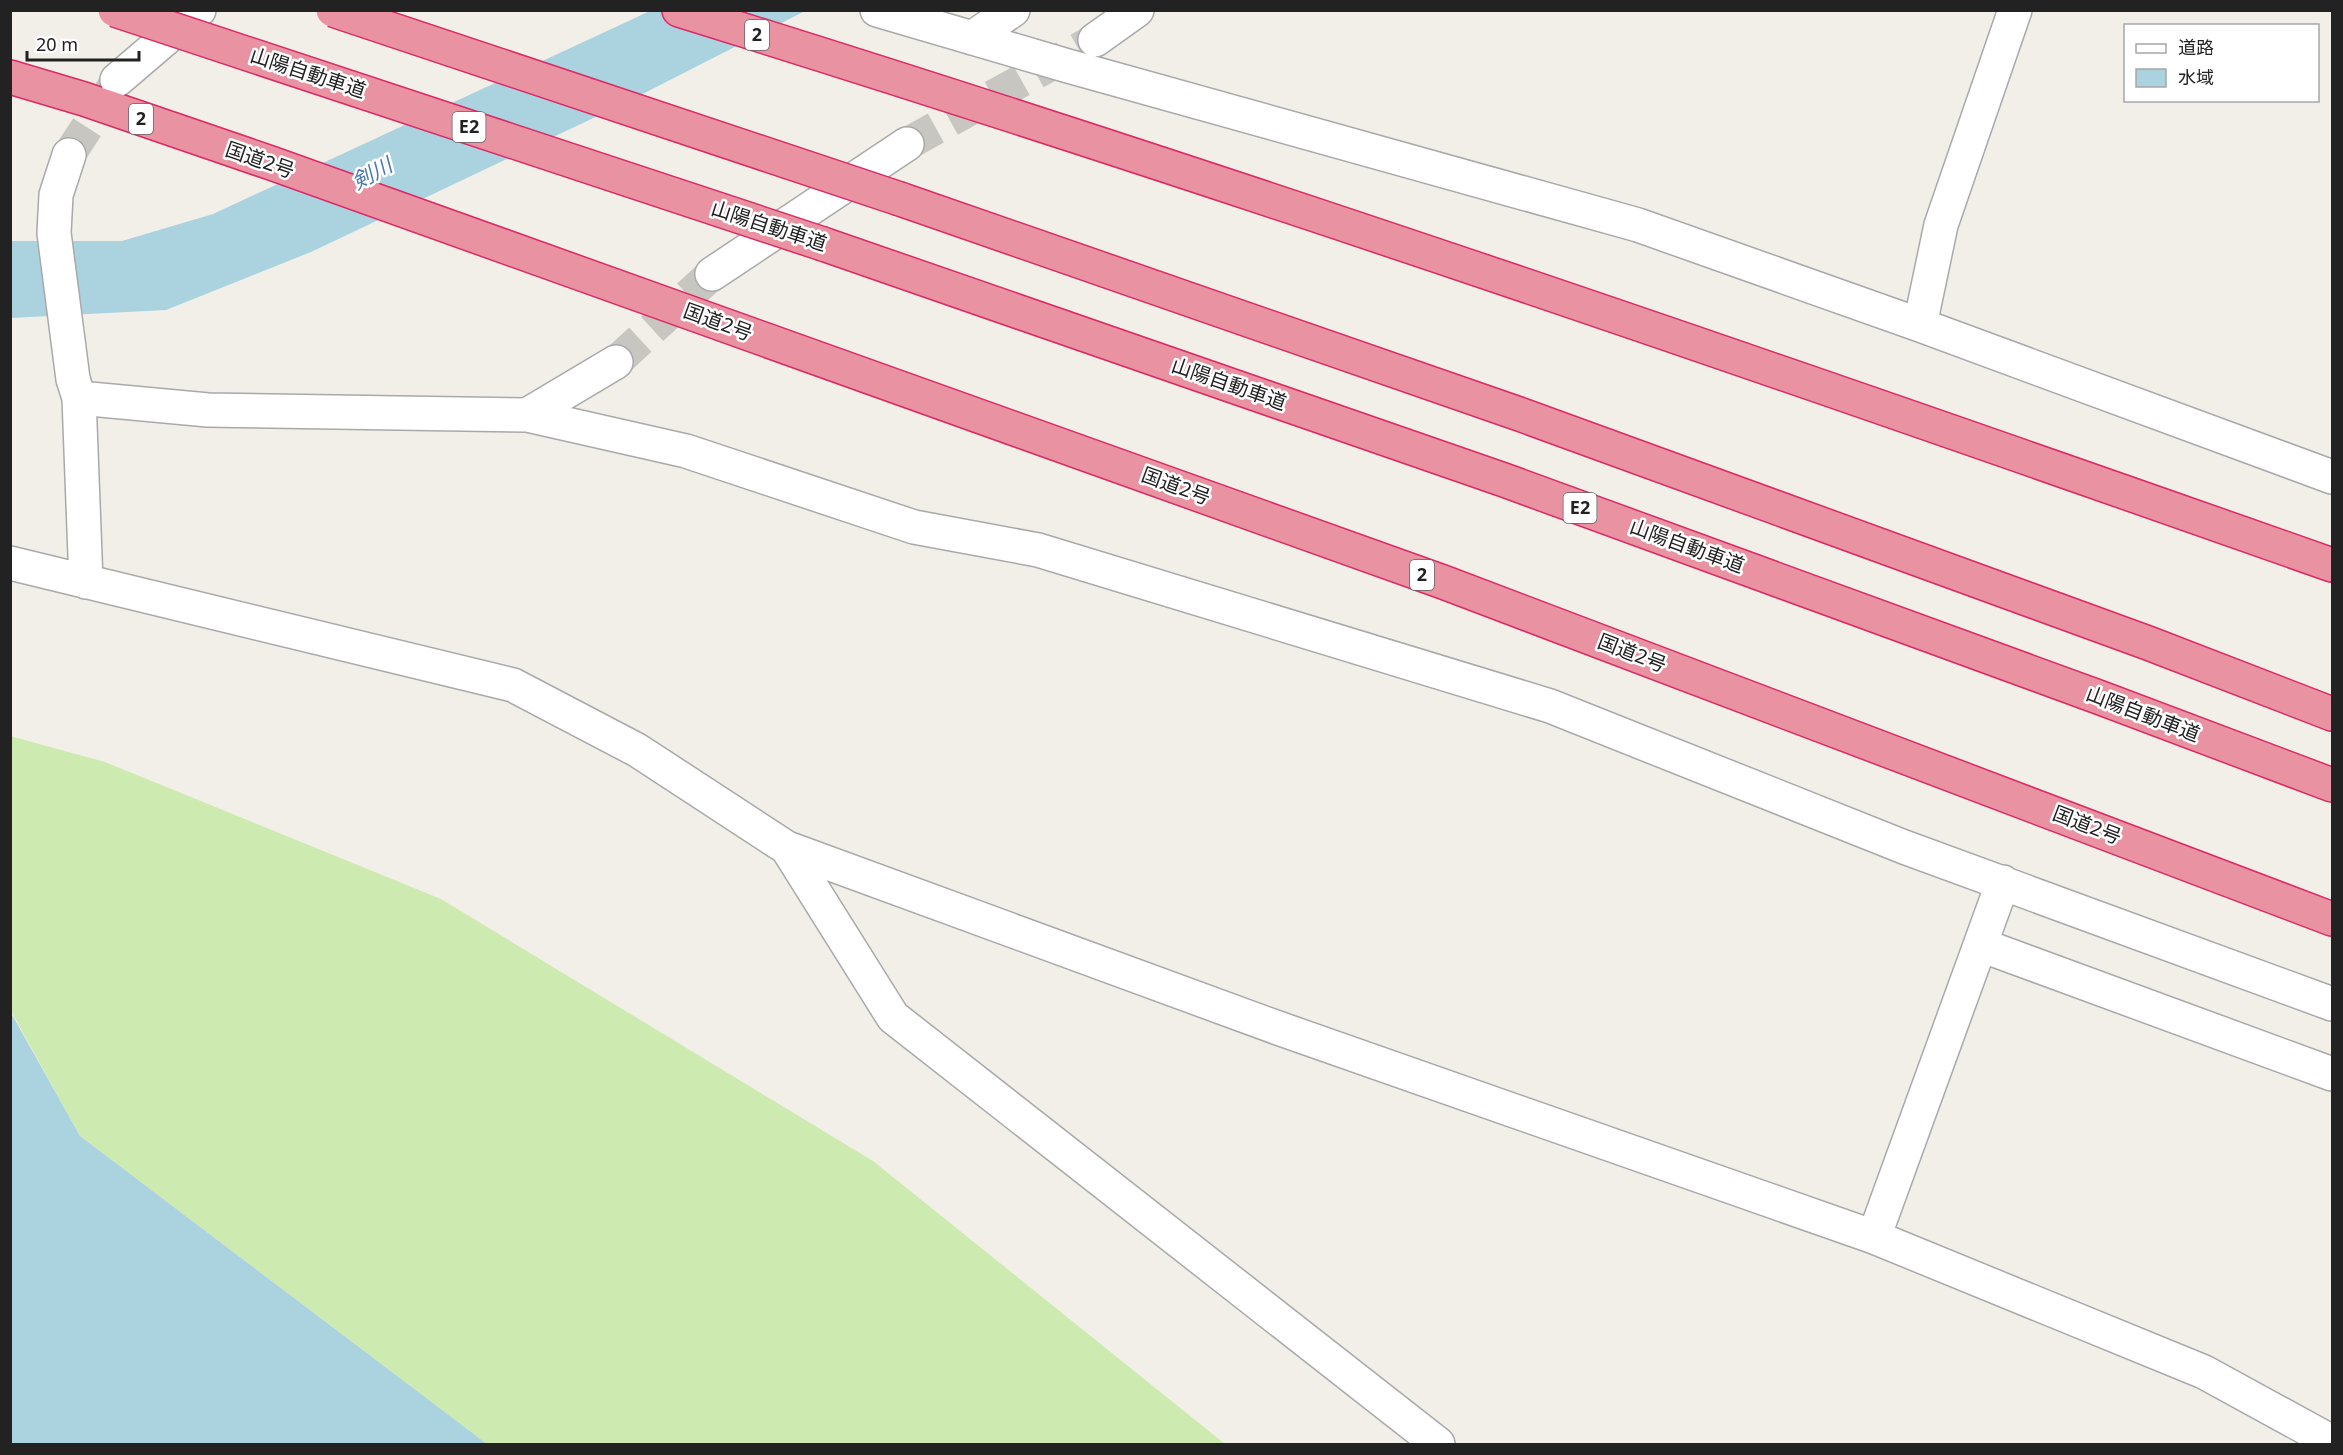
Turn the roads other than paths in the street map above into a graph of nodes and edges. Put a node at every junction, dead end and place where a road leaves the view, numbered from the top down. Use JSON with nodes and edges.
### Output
{"nodes":[{"id":1,"x":115,"y":10,"type":"edge"},
{"id":2,"x":199,"y":10,"type":"edge"},
{"id":3,"x":333,"y":10,"type":"edge"},
{"id":4,"x":678,"y":10,"type":"edge"},
{"id":5,"x":1013,"y":10,"type":"edge"},
{"id":6,"x":1137,"y":10,"type":"edge"},
{"id":7,"x":2015,"y":10,"type":"edge"},
{"id":8,"x":888,"y":14,"type":"edge"},
{"id":9,"x":972,"y":38,"type":"junction"},
{"id":10,"x":1095,"y":40,"type":"tunnel mouth"},
{"id":11,"x":10,"y":78,"type":"edge"},
{"id":12,"x":117,"y":80,"type":"tunnel mouth"},
{"id":13,"x":907,"y":144,"type":"tunnel mouth"},
{"id":14,"x":69,"y":155,"type":"tunnel mouth"},
{"id":15,"x":712,"y":274,"type":"tunnel mouth"},
{"id":16,"x":1920,"y":325,"type":"junction"},
{"id":17,"x":616,"y":362,"type":"tunnel mouth"},
{"id":18,"x":76,"y":388,"type":"junction"},
{"id":19,"x":526,"y":415,"type":"junction"},
{"id":20,"x":2332,"y":477,"type":"edge"},
{"id":21,"x":10,"y":563,"type":"edge"},
{"id":22,"x":2332,"y":565,"type":"edge"},
{"id":23,"x":86,"y":582,"type":"junction"},
{"id":24,"x":2332,"y":714,"type":"edge"},
{"id":25,"x":2332,"y":785,"type":"edge"},
{"id":26,"x":787,"y":848,"type":"junction"},
{"id":27,"x":2003,"y":882,"type":"junction"},
{"id":28,"x":2332,"y":919,"type":"edge"},
{"id":29,"x":1981,"y":945,"type":"junction"},
{"id":30,"x":2332,"y":1004,"type":"edge"},
{"id":31,"x":2332,"y":1074,"type":"edge"},
{"id":32,"x":1874,"y":1236,"type":"junction"},
{"id":33,"x":2332,"y":1442,"type":"edge"},
{"id":34,"x":1438,"y":1444,"type":"edge"}],
"edges":[{"from":1,"to":25,"type":"highway","name":"山陽自動車道","number":"E2","bridge":true},
{"from":2,"to":12,"type":"street"},
{"from":3,"to":24,"type":"highway","bridge":true},
{"from":4,"to":22,"type":"highway","number":"2"},
{"from":5,"to":9,"type":"street"},
{"from":6,"to":10,"type":"street"},
{"from":7,"to":16,"type":"street"},
{"from":8,"to":9,"type":"street"},
{"from":9,"to":16,"type":"street"},
{"from":11,"to":28,"type":"highway","name":"国道2号","number":"2"},
{"from":13,"to":15,"type":"street"},
{"from":14,"to":18,"type":"street"},
{"from":16,"to":20,"type":"street"},
{"from":17,"to":19,"type":"street"},
{"from":18,"to":19,"type":"street"},
{"from":18,"to":23,"type":"street"},
{"from":19,"to":27,"type":"street"},
{"from":21,"to":23,"type":"street"},
{"from":23,"to":26,"type":"street"},
{"from":26,"to":32,"type":"street"},
{"from":26,"to":34,"type":"street"},
{"from":27,"to":29,"type":"street"},
{"from":27,"to":30,"type":"street"},
{"from":29,"to":31,"type":"street"},
{"from":29,"to":32,"type":"street"},
{"from":32,"to":33,"type":"street"}]}
